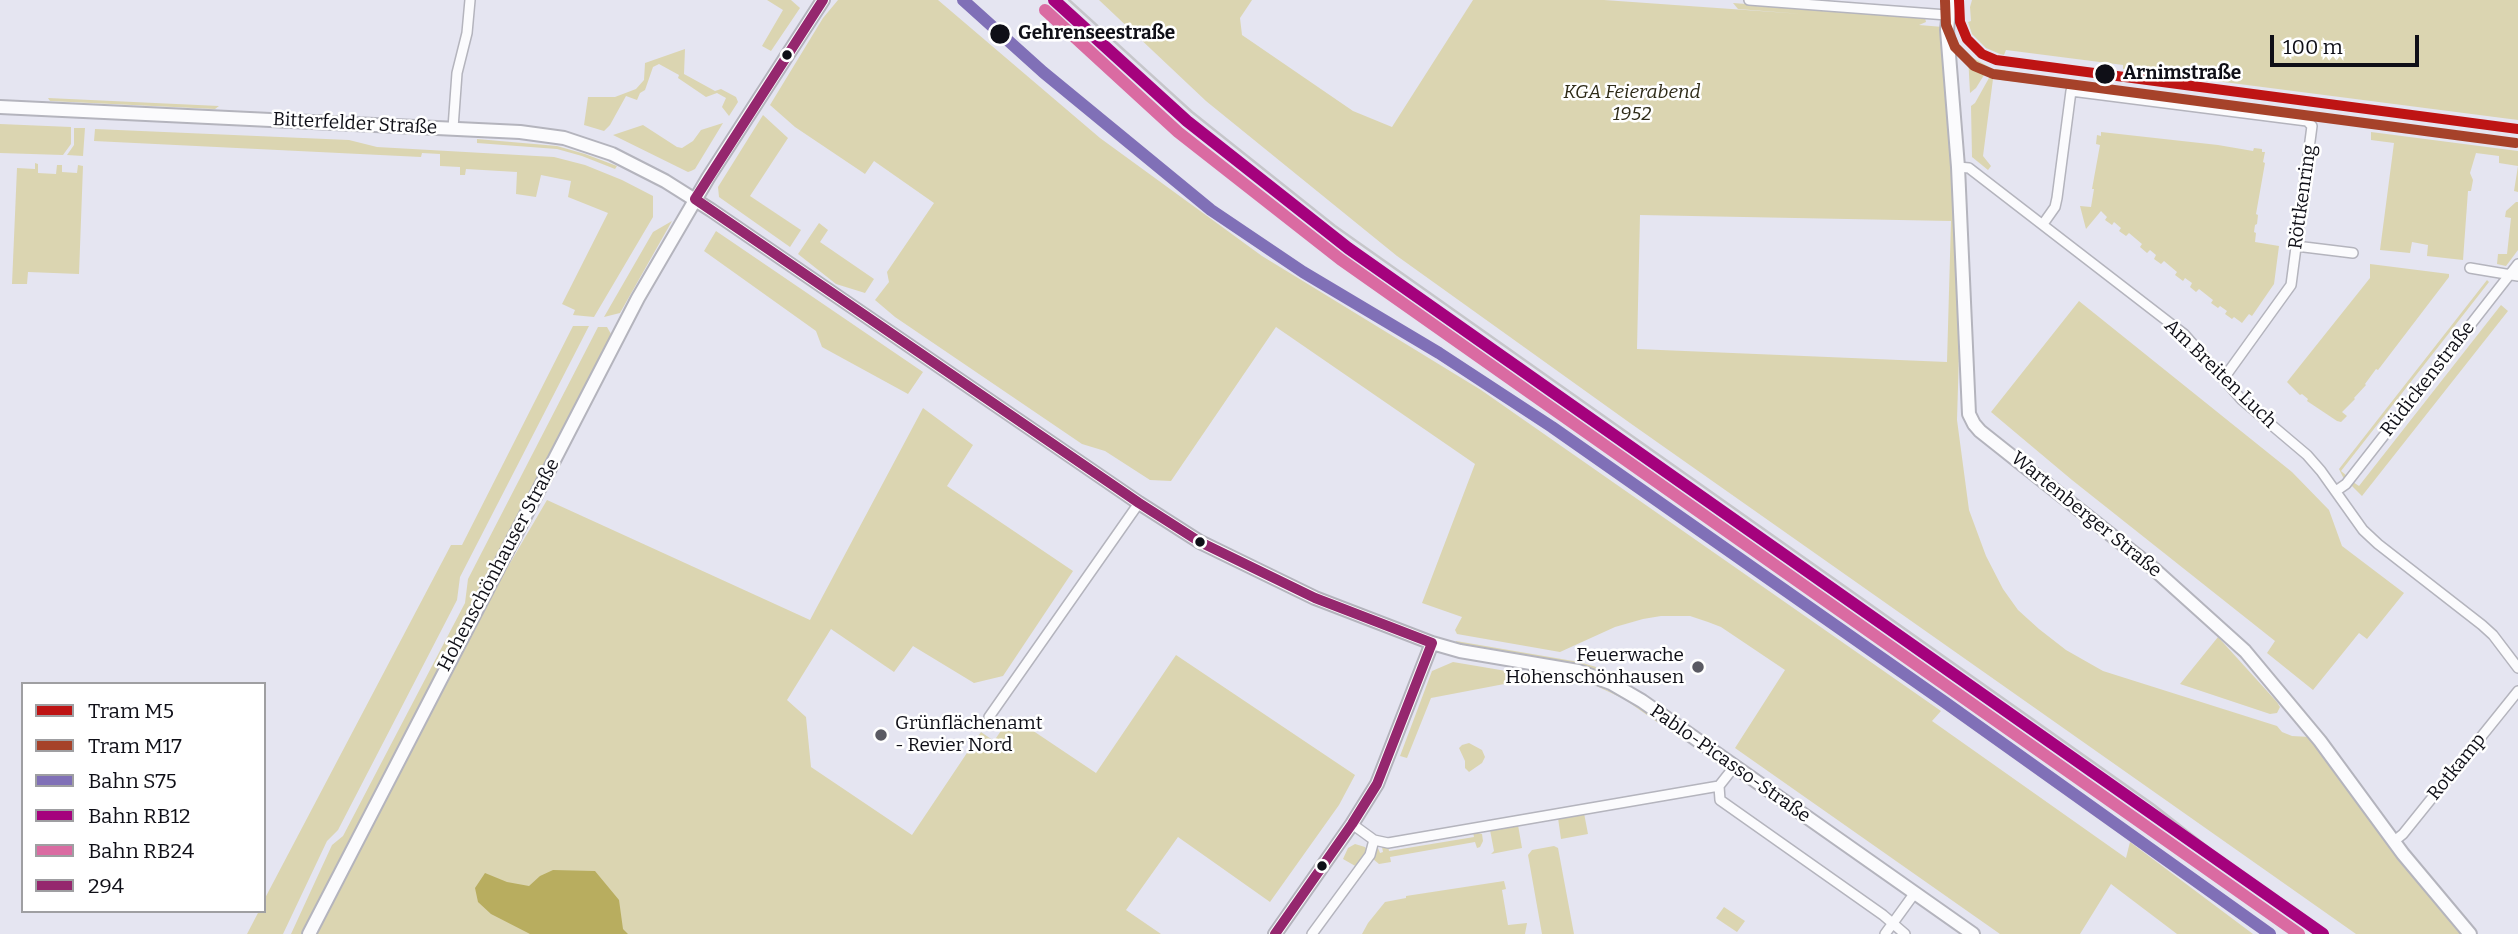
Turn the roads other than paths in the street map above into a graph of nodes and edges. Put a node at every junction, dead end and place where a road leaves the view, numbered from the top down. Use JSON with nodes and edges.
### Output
{"nodes":[{"id":1,"x":470,"y":0,"type":"edge"},
{"id":2,"x":823,"y":0,"type":"edge"},
{"id":3,"x":1749,"y":0,"type":"edge"},
{"id":4,"x":1950,"y":0,"type":"edge"},
{"id":5,"x":1947,"y":15,"type":"junction"},
{"id":6,"x":0,"y":107,"type":"edge"},
{"id":7,"x":453,"y":128,"type":"junction"},
{"id":8,"x":1958,"y":167,"type":"junction"},
{"id":9,"x":695,"y":199,"type":"junction"},
{"id":10,"x":2043,"y":224,"type":"junction"},
{"id":11,"x":2296,"y":246,"type":"junction"},
{"id":12,"x":2353,"y":253,"type":"dead end"},
{"id":13,"x":2518,"y":264,"type":"edge"},
{"id":14,"x":2470,"y":268,"type":"dead end"},
{"id":15,"x":2514,"y":275,"type":"edge"},
{"id":16,"x":2224,"y":377,"type":"junction"},
{"id":17,"x":2336,"y":491,"type":"junction"},
{"id":18,"x":1139,"y":503,"type":"junction"},
{"id":19,"x":1432,"y":643,"type":"junction"},
{"id":20,"x":2518,"y":668,"type":"edge"},
{"id":21,"x":2518,"y":691,"type":"edge"},
{"id":22,"x":989,"y":717,"type":"dead end"},
{"id":23,"x":1734,"y":767,"type":"junction"},
{"id":24,"x":1719,"y":786,"type":"junction"},
{"id":25,"x":1352,"y":824,"type":"junction"},
{"id":26,"x":1374,"y":840,"type":"junction"},
{"id":27,"x":2393,"y":842,"type":"junction"},
{"id":28,"x":1914,"y":894,"type":"junction"},
{"id":29,"x":1892,"y":925,"type":"junction"},
{"id":30,"x":309,"y":934,"type":"edge"},
{"id":31,"x":1275,"y":934,"type":"edge"},
{"id":32,"x":1312,"y":934,"type":"edge"},
{"id":33,"x":1885,"y":934,"type":"edge"},
{"id":34,"x":1905,"y":934,"type":"edge"},
{"id":35,"x":1973,"y":934,"type":"edge"},
{"id":36,"x":2470,"y":934,"type":"edge"}],
"edges":[{"from":1,"to":7,"type":"street"},
{"from":2,"to":9,"type":"main road"},
{"from":3,"to":5,"type":"street"},
{"from":4,"to":5,"type":"main road","name":"Wartenberger Straße"},
{"from":5,"to":8,"type":"main road","name":"Wartenberger Straße"},
{"from":6,"to":7,"type":"main road","name":"Bitterfelder Straße"},
{"from":7,"to":9,"type":"main road","name":"Bitterfelder Straße"},
{"from":8,"to":10,"type":"street","name":"Am Breiten Luch"},
{"from":8,"to":27,"type":"main road","name":"Wartenberger Straße"},
{"from":9,"to":18,"type":"main road","name":"Pablo-Picasso-Straße"},
{"from":9,"to":30,"type":"main road","name":"Hohenschönhauser Straße"},
{"from":10,"to":11,"type":"street","name":"Röttkenring"},
{"from":10,"to":16,"type":"street","name":"Am Breiten Luch"},
{"from":11,"to":12,"type":"street"},
{"from":11,"to":16,"type":"street","name":"Röttkenring"},
{"from":13,"to":15,"type":"street","name":"Rüdickenstraße"},
{"from":14,"to":15,"type":"street"},
{"from":15,"to":17,"type":"street","name":"Rüdickenstraße"},
{"from":16,"to":17,"type":"street","name":"Am Breiten Luch"},
{"from":17,"to":20,"type":"street","name":"Am Breiten Luch"},
{"from":18,"to":19,"type":"main road","name":"Pablo-Picasso-Straße"},
{"from":18,"to":22,"type":"street"},
{"from":19,"to":23,"type":"main road","name":"Pablo-Picasso-Straße"},
{"from":19,"to":25,"type":"main road"},
{"from":21,"to":27,"type":"street","name":"Rotkamp"},
{"from":23,"to":24,"type":"street"},
{"from":23,"to":28,"type":"main road","name":"Pablo-Picasso-Straße"},
{"from":24,"to":26,"type":"street"},
{"from":24,"to":29,"type":"street","name":"Pablo-Picasso-Straße"},
{"from":25,"to":26,"type":"street"},
{"from":25,"to":31,"type":"main road"},
{"from":26,"to":32,"type":"street"},
{"from":27,"to":36,"type":"main road","name":"Wartenberger Straße"},
{"from":28,"to":29,"type":"street"},
{"from":28,"to":35,"type":"main road","name":"Pablo-Picasso-Straße"},
{"from":29,"to":33,"type":"street"},
{"from":29,"to":34,"type":"street","name":"Pablo-Picasso-Straße"}]}
